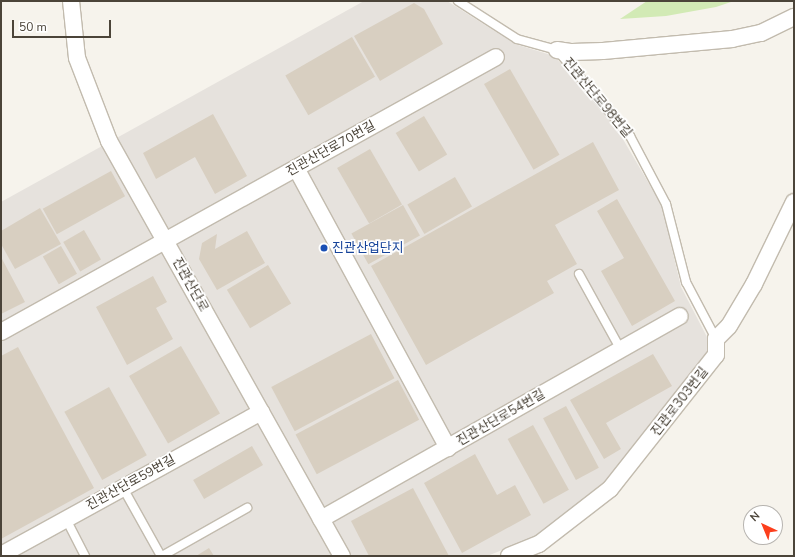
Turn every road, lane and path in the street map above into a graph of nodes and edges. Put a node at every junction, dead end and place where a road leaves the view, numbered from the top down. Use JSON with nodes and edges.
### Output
{"nodes":[{"id":1,"x":71,"y":1,"type":"edge"},
{"id":2,"x":458,"y":1,"type":"edge"},
{"id":3,"x":794,"y":17,"type":"edge"},
{"id":4,"x":557,"y":50,"type":"junction"},
{"id":5,"x":496,"y":57,"type":"dead end"},
{"id":6,"x":296,"y":168,"type":"junction"},
{"id":7,"x":794,"y":202,"type":"edge"},
{"id":8,"x":165,"y":241,"type":"junction"},
{"id":9,"x":580,"y":274,"type":"dead end"},
{"id":10,"x":680,"y":316,"type":"dead end"},
{"id":11,"x":1,"y":332,"type":"edge"},
{"id":12,"x":716,"y":339,"type":"junction"},
{"id":13,"x":621,"y":350,"type":"junction"},
{"id":14,"x":261,"y":412,"type":"junction"},
{"id":15,"x":448,"y":448,"type":"junction"},
{"id":16,"x":123,"y":488,"type":"junction"},
{"id":17,"x":247,"y":508,"type":"dead end"},
{"id":18,"x":66,"y":519,"type":"junction"},
{"id":19,"x":321,"y":519,"type":"junction"},
{"id":20,"x":1,"y":555,"type":"edge"},
{"id":21,"x":85,"y":556,"type":"edge"},
{"id":22,"x":161,"y":556,"type":"edge"},
{"id":23,"x":342,"y":556,"type":"edge"},
{"id":24,"x":509,"y":556,"type":"edge"}],
"edges":[{"from":1,"to":8,"type":"street","name":"진관산단로"},
{"from":2,"to":4,"type":"lane","name":"진관산단로98번길"},
{"from":3,"to":4,"type":"street"},
{"from":4,"to":12,"type":"lane","name":"진관산단로98번길"},
{"from":5,"to":6,"type":"street","name":"진관산단로70번길"},
{"from":6,"to":8,"type":"street","name":"진관산단로70번길"},
{"from":6,"to":15,"type":"street"},
{"from":7,"to":12,"type":"street"},
{"from":8,"to":11,"type":"street"},
{"from":8,"to":14,"type":"street","name":"진관산단로"},
{"from":9,"to":13,"type":"lane"},
{"from":10,"to":13,"type":"street","name":"진관산단로54번길"},
{"from":12,"to":24,"type":"street","name":"진관로303번길"},
{"from":13,"to":15,"type":"street","name":"진관산단로54번길"},
{"from":14,"to":16,"type":"street","name":"진관산단로59번길"},
{"from":14,"to":19,"type":"street","name":"진관산단로"},
{"from":15,"to":19,"type":"street","name":"진관산단로54번길"},
{"from":16,"to":18,"type":"street","name":"진관산단로59번길"},
{"from":16,"to":22,"type":"lane"},
{"from":17,"to":22,"type":"lane"},
{"from":18,"to":20,"type":"street","name":"진관산단로59번길"},
{"from":18,"to":21,"type":"lane"},
{"from":19,"to":23,"type":"street","name":"진관산단로"}]}
